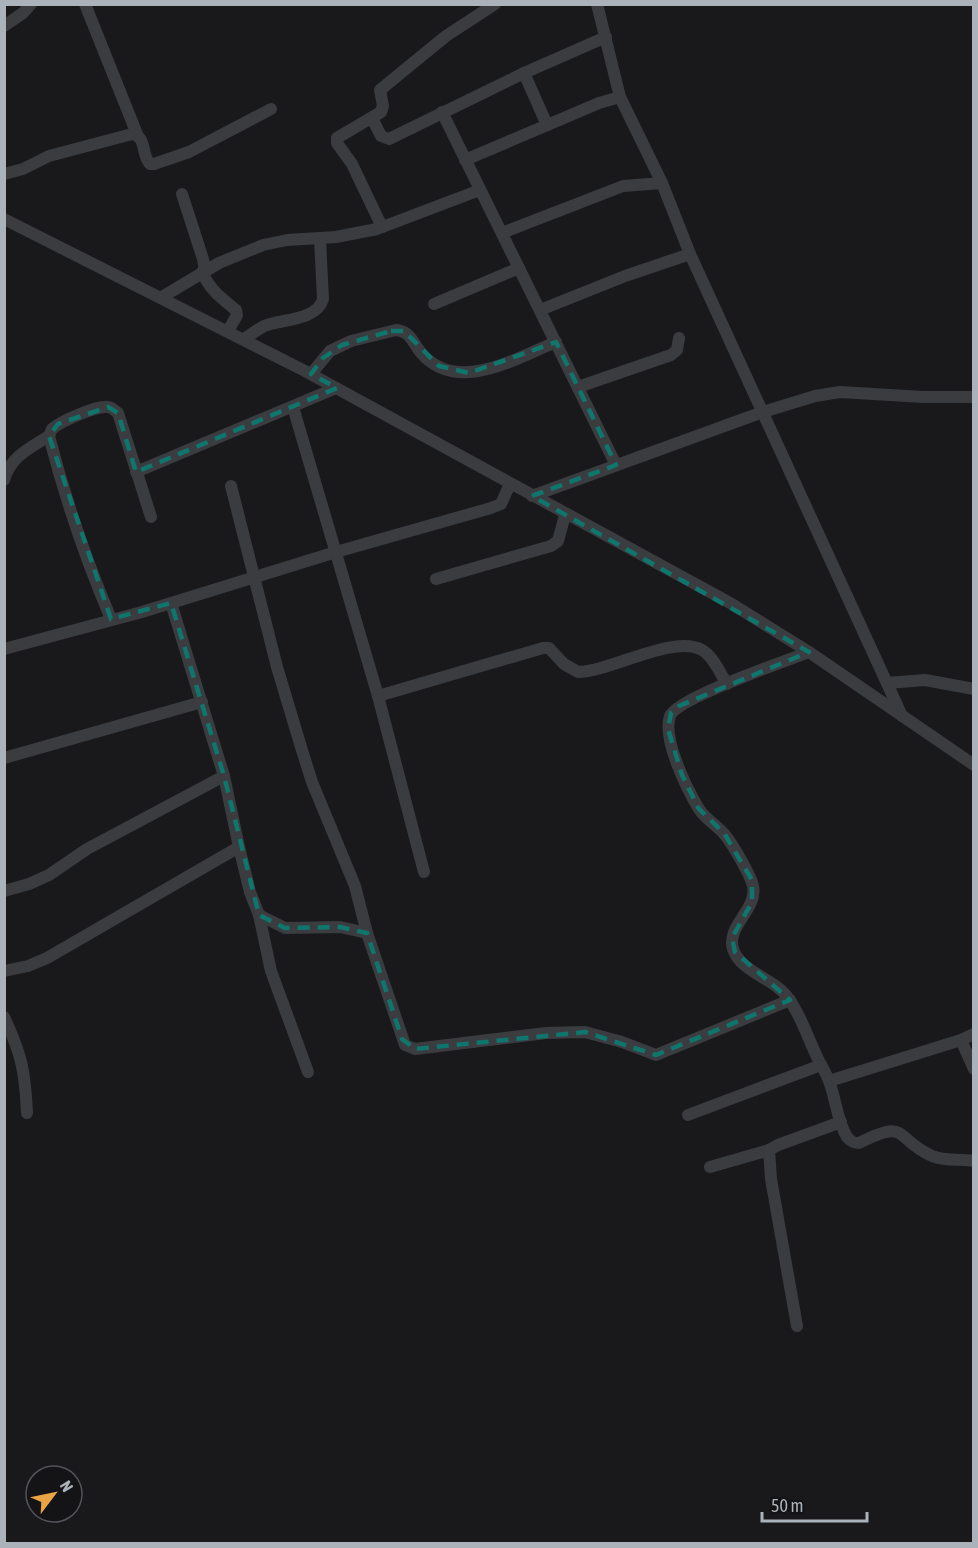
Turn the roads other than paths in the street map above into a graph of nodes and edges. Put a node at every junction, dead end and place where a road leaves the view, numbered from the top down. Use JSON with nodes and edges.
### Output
{"nodes":[{"id":1,"x":31,"y":4,"type":"edge"},
{"id":2,"x":85,"y":4,"type":"edge"},
{"id":3,"x":495,"y":4,"type":"edge"},
{"id":4,"x":597,"y":4,"type":"edge"},
{"id":5,"x":4,"y":26,"type":"edge"},
{"id":6,"x":606,"y":37,"type":"junction"},
{"id":7,"x":524,"y":73,"type":"junction"},
{"id":8,"x":620,"y":97,"type":"junction"},
{"id":9,"x":271,"y":109,"type":"dead end"},
{"id":10,"x":442,"y":112,"type":"junction"},
{"id":11,"x":372,"y":118,"type":"junction"},
{"id":12,"x":548,"y":125,"type":"junction"},
{"id":13,"x":137,"y":134,"type":"junction"},
{"id":14,"x":465,"y":160,"type":"junction"},
{"id":15,"x":4,"y":174,"type":"edge"},
{"id":16,"x":662,"y":183,"type":"junction"},
{"id":17,"x":480,"y":190,"type":"junction"},
{"id":18,"x":182,"y":194,"type":"dead end"},
{"id":19,"x":4,"y":219,"type":"edge"},
{"id":20,"x":382,"y":227,"type":"junction"},
{"id":21,"x":502,"y":233,"type":"junction"},
{"id":22,"x":320,"y":239,"type":"junction"},
{"id":23,"x":690,"y":254,"type":"junction"},
{"id":24,"x":519,"y":268,"type":"junction"},
{"id":25,"x":204,"y":272,"type":"junction"},
{"id":26,"x":162,"y":297,"type":"junction"},
{"id":27,"x":434,"y":304,"type":"dead end"},
{"id":28,"x":540,"y":310,"type":"junction"},
{"id":29,"x":228,"y":331,"type":"junction"},
{"id":30,"x":680,"y":338,"type":"dead end"},
{"id":31,"x":244,"y":339,"type":"junction"},
{"id":32,"x":556,"y":342,"type":"junction"},
{"id":33,"x":310,"y":374,"type":"junction"},
{"id":34,"x":578,"y":387,"type":"junction"},
{"id":35,"x":336,"y":388,"type":"junction"},
{"id":36,"x":974,"y":397,"type":"edge"},
{"id":37,"x":292,"y":407,"type":"junction"},
{"id":38,"x":763,"y":412,"type":"junction"},
{"id":39,"x":49,"y":436,"type":"junction"},
{"id":40,"x":616,"y":465,"type":"junction"},
{"id":41,"x":136,"y":472,"type":"junction"},
{"id":42,"x":4,"y":480,"type":"edge"},
{"id":43,"x":510,"y":484,"type":"junction"},
{"id":44,"x":231,"y":486,"type":"dead end"},
{"id":45,"x":532,"y":496,"type":"junction"},
{"id":46,"x":565,"y":515,"type":"junction"},
{"id":47,"x":151,"y":517,"type":"dead end"},
{"id":48,"x":336,"y":552,"type":"junction"},
{"id":49,"x":256,"y":577,"type":"junction"},
{"id":50,"x":436,"y":579,"type":"dead end"},
{"id":51,"x":171,"y":603,"type":"junction"},
{"id":52,"x":111,"y":619,"type":"junction"},
{"id":53,"x":4,"y":649,"type":"edge"},
{"id":54,"x":809,"y":652,"type":"junction"},
{"id":55,"x":887,"y":683,"type":"junction"},
{"id":56,"x":727,"y":684,"type":"junction"},
{"id":57,"x":974,"y":689,"type":"edge"},
{"id":58,"x":378,"y":696,"type":"junction"},
{"id":59,"x":202,"y":702,"type":"junction"},
{"id":60,"x":902,"y":717,"type":"junction"},
{"id":61,"x":4,"y":758,"type":"edge"},
{"id":62,"x":974,"y":765,"type":"edge"},
{"id":63,"x":224,"y":776,"type":"junction"},
{"id":64,"x":239,"y":847,"type":"junction"},
{"id":65,"x":424,"y":872,"type":"dead end"},
{"id":66,"x":4,"y":891,"type":"edge"},
{"id":67,"x":259,"y":915,"type":"junction"},
{"id":68,"x":367,"y":933,"type":"junction"},
{"id":69,"x":4,"y":971,"type":"edge"},
{"id":70,"x":790,"y":1000,"type":"junction"},
{"id":71,"x":4,"y":1017,"type":"edge"},
{"id":72,"x":974,"y":1034,"type":"edge"},
{"id":73,"x":961,"y":1040,"type":"junction"},
{"id":74,"x":821,"y":1065,"type":"junction"},
{"id":75,"x":974,"y":1069,"type":"edge"},
{"id":76,"x":308,"y":1072,"type":"dead end"},
{"id":77,"x":829,"y":1081,"type":"junction"},
{"id":78,"x":27,"y":1113,"type":"dead end"},
{"id":79,"x":688,"y":1115,"type":"dead end"},
{"id":80,"x":841,"y":1122,"type":"junction"},
{"id":81,"x":769,"y":1150,"type":"junction"},
{"id":82,"x":974,"y":1161,"type":"edge"},
{"id":83,"x":710,"y":1167,"type":"dead end"},
{"id":84,"x":797,"y":1326,"type":"dead end"}],
"edges":[{"from":1,"to":5,"type":"street"},
{"from":2,"to":13,"type":"street"},
{"from":3,"to":11,"type":"street"},
{"from":4,"to":6,"type":"street"},
{"from":6,"to":7,"type":"street"},
{"from":6,"to":8,"type":"street"},
{"from":7,"to":10,"type":"street"},
{"from":7,"to":12,"type":"street"},
{"from":8,"to":12,"type":"street"},
{"from":8,"to":16,"type":"street"},
{"from":9,"to":13,"type":"street"},
{"from":10,"to":11,"type":"street"},
{"from":10,"to":14,"type":"street"},
{"from":11,"to":20,"type":"street"},
{"from":12,"to":14,"type":"street"},
{"from":13,"to":15,"type":"street"},
{"from":14,"to":17,"type":"street"},
{"from":16,"to":21,"type":"street"},
{"from":16,"to":23,"type":"street"},
{"from":17,"to":20,"type":"street"},
{"from":17,"to":21,"type":"street"},
{"from":18,"to":25,"type":"street"},
{"from":19,"to":26,"type":"street"},
{"from":20,"to":22,"type":"street"},
{"from":21,"to":24,"type":"street"},
{"from":22,"to":25,"type":"street"},
{"from":22,"to":31,"type":"street"},
{"from":23,"to":28,"type":"street"},
{"from":23,"to":38,"type":"street"},
{"from":24,"to":27,"type":"street"},
{"from":24,"to":28,"type":"street"},
{"from":25,"to":26,"type":"street"},
{"from":25,"to":29,"type":"street"},
{"from":26,"to":29,"type":"street"},
{"from":28,"to":32,"type":"street"},
{"from":29,"to":31,"type":"street"},
{"from":30,"to":34,"type":"street"},
{"from":31,"to":33,"type":"street"},
{"from":32,"to":33,"type":"street"},
{"from":32,"to":34,"type":"street"},
{"from":33,"to":35,"type":"street"},
{"from":34,"to":40,"type":"street"},
{"from":35,"to":37,"type":"street"},
{"from":35,"to":43,"type":"street"},
{"from":36,"to":38,"type":"street"},
{"from":37,"to":41,"type":"street"},
{"from":37,"to":48,"type":"street"},
{"from":38,"to":40,"type":"street"},
{"from":38,"to":55,"type":"street"},
{"from":39,"to":41,"type":"street"},
{"from":39,"to":42,"type":"street"},
{"from":39,"to":52,"type":"street"},
{"from":40,"to":45,"type":"street"},
{"from":41,"to":47,"type":"street"},
{"from":43,"to":45,"type":"street"},
{"from":43,"to":48,"type":"street"},
{"from":44,"to":49,"type":"street"},
{"from":45,"to":46,"type":"street"},
{"from":46,"to":50,"type":"street"},
{"from":46,"to":54,"type":"street"},
{"from":48,"to":49,"type":"street"},
{"from":48,"to":58,"type":"street"},
{"from":49,"to":51,"type":"street"},
{"from":49,"to":68,"type":"street"},
{"from":51,"to":52,"type":"street"},
{"from":51,"to":59,"type":"street"},
{"from":52,"to":53,"type":"street"},
{"from":54,"to":56,"type":"street"},
{"from":54,"to":60,"type":"street"},
{"from":55,"to":57,"type":"street"},
{"from":55,"to":60,"type":"street"},
{"from":56,"to":58,"type":"street"},
{"from":56,"to":70,"type":"street"},
{"from":58,"to":65,"type":"street"},
{"from":59,"to":61,"type":"street"},
{"from":59,"to":63,"type":"street"},
{"from":60,"to":62,"type":"street"},
{"from":63,"to":64,"type":"street"},
{"from":63,"to":66,"type":"street"},
{"from":64,"to":67,"type":"street"},
{"from":64,"to":69,"type":"street"},
{"from":67,"to":68,"type":"street"},
{"from":67,"to":76,"type":"street"},
{"from":68,"to":70,"type":"street"},
{"from":70,"to":74,"type":"street"},
{"from":71,"to":78,"type":"street"},
{"from":72,"to":73,"type":"street"},
{"from":73,"to":75,"type":"street"},
{"from":73,"to":77,"type":"street"},
{"from":74,"to":77,"type":"street"},
{"from":74,"to":79,"type":"street"},
{"from":77,"to":80,"type":"street"},
{"from":80,"to":81,"type":"street"},
{"from":80,"to":82,"type":"street"},
{"from":81,"to":83,"type":"street"},
{"from":81,"to":84,"type":"street"}]}
